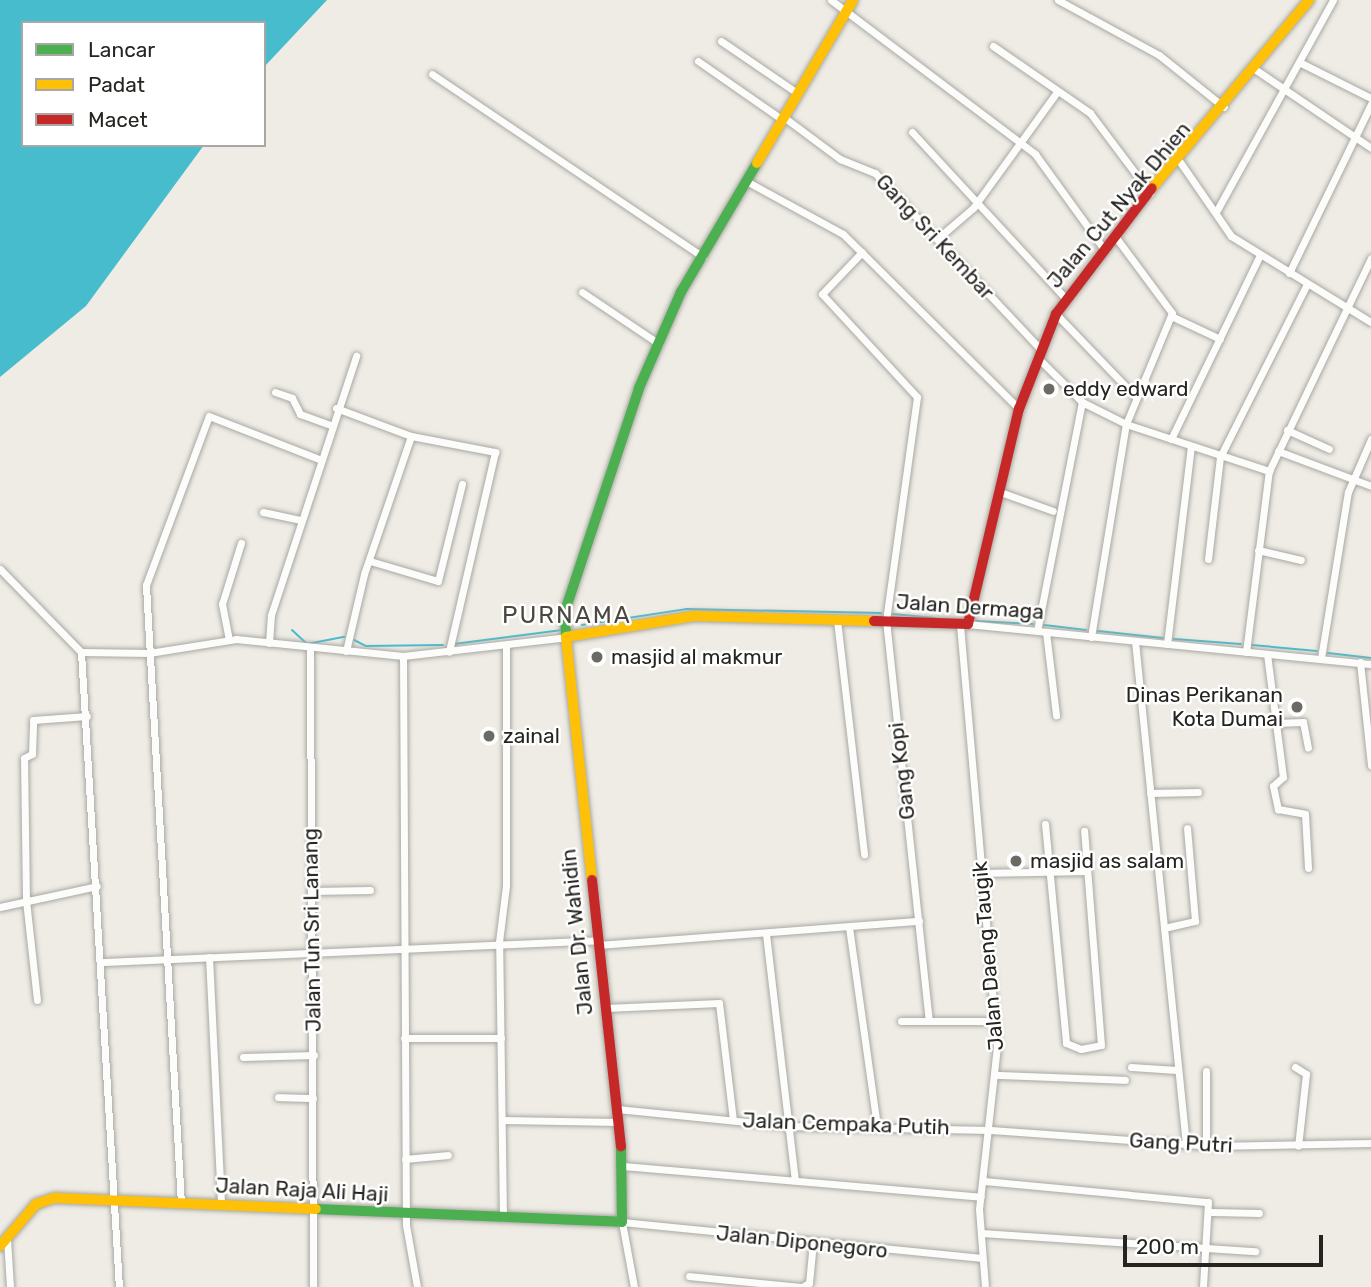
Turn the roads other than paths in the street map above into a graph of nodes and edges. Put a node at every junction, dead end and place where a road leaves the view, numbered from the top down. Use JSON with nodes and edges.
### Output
{"nodes":[{"id":1,"x":831,"y":0,"type":"edge"},
{"id":2,"x":853,"y":0,"type":"edge"},
{"id":3,"x":1058,"y":0,"type":"edge"},
{"id":4,"x":1309,"y":0,"type":"edge"},
{"id":5,"x":1333,"y":0,"type":"edge"},
{"id":6,"x":846,"y":11,"type":"junction"},
{"id":7,"x":721,"y":41,"type":"dead end"},
{"id":8,"x":993,"y":46,"type":"dead end"},
{"id":9,"x":698,"y":61,"type":"dead end"},
{"id":10,"x":1299,"y":62,"type":"junction"},
{"id":11,"x":1256,"y":70,"type":"junction"},
{"id":12,"x":432,"y":74,"type":"dead end"},
{"id":13,"x":1057,"y":92,"type":"junction"},
{"id":14,"x":1283,"y":92,"type":"junction"},
{"id":15,"x":797,"y":93,"type":"junction"},
{"id":16,"x":1371,"y":98,"type":"edge"},
{"id":17,"x":1371,"y":104,"type":"edge"},
{"id":18,"x":1224,"y":107,"type":"junction"},
{"id":19,"x":784,"y":119,"type":"junction"},
{"id":20,"x":912,"y":132,"type":"dead end"},
{"id":21,"x":1353,"y":139,"type":"junction"},
{"id":22,"x":1023,"y":143,"type":"junction"},
{"id":23,"x":1371,"y":148,"type":"edge"},
{"id":24,"x":1180,"y":162,"type":"junction"},
{"id":25,"x":748,"y":182,"type":"junction"},
{"id":26,"x":1150,"y":194,"type":"junction"},
{"id":27,"x":977,"y":203,"type":"junction"},
{"id":28,"x":1216,"y":212,"type":"junction"},
{"id":29,"x":1114,"y":235,"type":"junction"},
{"id":30,"x":937,"y":239,"type":"junction"},
{"id":31,"x":1103,"y":248,"type":"junction"},
{"id":32,"x":862,"y":252,"type":"junction"},
{"id":33,"x":1260,"y":255,"type":"junction"},
{"id":34,"x":703,"y":257,"type":"junction"},
{"id":35,"x":1371,"y":258,"type":"edge"},
{"id":36,"x":1289,"y":273,"type":"junction"},
{"id":37,"x":1307,"y":284,"type":"junction"},
{"id":38,"x":582,"y":292,"type":"dead end"},
{"id":39,"x":1065,"y":298,"type":"junction"},
{"id":40,"x":1351,"y":311,"type":"junction"},
{"id":41,"x":1056,"y":314,"type":"junction"},
{"id":42,"x":1171,"y":316,"type":"junction"},
{"id":43,"x":1371,"y":322,"type":"edge"},
{"id":44,"x":1220,"y":339,"type":"junction"},
{"id":45,"x":659,"y":344,"type":"junction"},
{"id":46,"x":1039,"y":353,"type":"junction"},
{"id":47,"x":356,"y":356,"type":"dead end"},
{"id":48,"x":275,"y":392,"type":"dead end"},
{"id":49,"x":1136,"y":397,"type":"junction"},
{"id":50,"x":1082,"y":402,"type":"junction"},
{"id":51,"x":336,"y":408,"type":"junction"},
{"id":52,"x":1019,"y":409,"type":"junction"},
{"id":53,"x":1126,"y":424,"type":"junction"},
{"id":54,"x":331,"y":425,"type":"junction"},
{"id":55,"x":1287,"y":430,"type":"junction"},
{"id":56,"x":411,"y":436,"type":"junction"},
{"id":57,"x":1171,"y":439,"type":"junction"},
{"id":58,"x":1371,"y":439,"type":"edge"},
{"id":59,"x":1191,"y":447,"type":"junction"},
{"id":60,"x":1329,"y":449,"type":"dead end"},
{"id":61,"x":1278,"y":451,"type":"junction"},
{"id":62,"x":1220,"y":457,"type":"junction"},
{"id":63,"x":321,"y":460,"type":"junction"},
{"id":64,"x":1269,"y":471,"type":"junction"},
{"id":65,"x":1353,"y":480,"type":"junction"},
{"id":66,"x":462,"y":484,"type":"dead end"},
{"id":67,"x":1371,"y":486,"type":"edge"},
{"id":68,"x":1000,"y":492,"type":"junction"},
{"id":69,"x":1053,"y":511,"type":"dead end"},
{"id":70,"x":263,"y":512,"type":"dead end"},
{"id":71,"x":301,"y":520,"type":"junction"},
{"id":72,"x":241,"y":543,"type":"dead end"},
{"id":73,"x":1258,"y":550,"type":"junction"},
{"id":74,"x":1208,"y":559,"type":"dead end"},
{"id":75,"x":1301,"y":560,"type":"dead end"},
{"id":76,"x":370,"y":561,"type":"junction"},
{"id":77,"x":0,"y":569,"type":"edge"},
{"id":78,"x":837,"y":620,"type":"junction"},
{"id":79,"x":886,"y":620,"type":"junction"},
{"id":80,"x":964,"y":624,"type":"junction"},
{"id":81,"x":1041,"y":632,"type":"junction"},
{"id":82,"x":566,"y":637,"type":"junction"},
{"id":83,"x":1091,"y":637,"type":"junction"},
{"id":84,"x":229,"y":640,"type":"junction"},
{"id":85,"x":1135,"y":641,"type":"junction"},
{"id":86,"x":269,"y":643,"type":"junction"},
{"id":87,"x":1167,"y":644,"type":"junction"},
{"id":88,"x":506,"y":646,"type":"junction"},
{"id":89,"x":310,"y":649,"type":"junction"},
{"id":90,"x":346,"y":651,"type":"junction"},
{"id":91,"x":81,"y":652,"type":"junction"},
{"id":92,"x":449,"y":652,"type":"junction"},
{"id":93,"x":1246,"y":652,"type":"junction"},
{"id":94,"x":149,"y":653,"type":"junction"},
{"id":95,"x":1267,"y":654,"type":"junction"},
{"id":96,"x":403,"y":656,"type":"junction"},
{"id":97,"x":1321,"y":658,"type":"junction"},
{"id":98,"x":1360,"y":662,"type":"junction"},
{"id":99,"x":1371,"y":664,"type":"edge"},
{"id":100,"x":1056,"y":715,"type":"dead end"},
{"id":101,"x":87,"y":716,"type":"junction"},
{"id":102,"x":1276,"y":723,"type":"junction"},
{"id":103,"x":1308,"y":748,"type":"dead end"},
{"id":104,"x":1371,"y":765,"type":"edge"},
{"id":105,"x":1198,"y":792,"type":"dead end"},
{"id":106,"x":1150,"y":793,"type":"junction"},
{"id":107,"x":1045,"y":824,"type":"dead end"},
{"id":108,"x":1187,"y":828,"type":"dead end"},
{"id":109,"x":1084,"y":831,"type":"dead end"},
{"id":110,"x":864,"y":854,"type":"dead end"},
{"id":111,"x":1308,"y":868,"type":"dead end"},
{"id":112,"x":1087,"y":871,"type":"junction"},
{"id":113,"x":981,"y":873,"type":"junction"},
{"id":114,"x":1051,"y":874,"type":"junction"},
{"id":115,"x":97,"y":886,"type":"junction"},
{"id":116,"x":370,"y":890,"type":"dead end"},
{"id":117,"x":311,"y":891,"type":"junction"},
{"id":118,"x":26,"y":900,"type":"junction"},
{"id":119,"x":0,"y":907,"type":"edge"},
{"id":120,"x":919,"y":921,"type":"junction"},
{"id":121,"x":849,"y":927,"type":"junction"},
{"id":122,"x":1164,"y":928,"type":"junction"},
{"id":123,"x":766,"y":934,"type":"junction"},
{"id":124,"x":499,"y":942,"type":"junction"},
{"id":125,"x":596,"y":942,"type":"junction"},
{"id":126,"x":404,"y":947,"type":"junction"},
{"id":127,"x":313,"y":952,"type":"junction"},
{"id":128,"x":209,"y":957,"type":"junction"},
{"id":129,"x":169,"y":958,"type":"junction"},
{"id":130,"x":102,"y":962,"type":"junction"},
{"id":131,"x":37,"y":1000,"type":"dead end"},
{"id":132,"x":605,"y":1009,"type":"junction"},
{"id":133,"x":929,"y":1020,"type":"junction"},
{"id":134,"x":901,"y":1021,"type":"dead end"},
{"id":135,"x":995,"y":1021,"type":"junction"},
{"id":136,"x":404,"y":1038,"type":"junction"},
{"id":137,"x":501,"y":1038,"type":"junction"},
{"id":138,"x":314,"y":1055,"type":"junction"},
{"id":139,"x":243,"y":1057,"type":"dead end"},
{"id":140,"x":1130,"y":1067,"type":"dead end"},
{"id":141,"x":1295,"y":1067,"type":"dead end"},
{"id":142,"x":1177,"y":1070,"type":"junction"},
{"id":143,"x":1206,"y":1070,"type":"dead end"},
{"id":144,"x":998,"y":1075,"type":"junction"},
{"id":145,"x":1125,"y":1080,"type":"dead end"},
{"id":146,"x":278,"y":1097,"type":"dead end"},
{"id":147,"x":313,"y":1098,"type":"junction"},
{"id":148,"x":617,"y":1109,"type":"junction"},
{"id":149,"x":733,"y":1119,"type":"junction"},
{"id":150,"x":503,"y":1120,"type":"junction"},
{"id":151,"x":618,"y":1122,"type":"junction"},
{"id":152,"x":787,"y":1126,"type":"junction"},
{"id":153,"x":877,"y":1127,"type":"junction"},
{"id":154,"x":991,"y":1129,"type":"junction"},
{"id":155,"x":1371,"y":1143,"type":"edge"},
{"id":156,"x":1186,"y":1144,"type":"junction"},
{"id":157,"x":1206,"y":1146,"type":"junction"},
{"id":158,"x":1298,"y":1146,"type":"junction"},
{"id":159,"x":448,"y":1155,"type":"dead end"},
{"id":160,"x":405,"y":1159,"type":"junction"},
{"id":161,"x":624,"y":1166,"type":"junction"},
{"id":162,"x":795,"y":1181,"type":"junction"},
{"id":163,"x":984,"y":1181,"type":"junction"},
{"id":164,"x":981,"y":1197,"type":"junction"},
{"id":165,"x":115,"y":1199,"type":"junction"},
{"id":166,"x":181,"y":1204,"type":"junction"},
{"id":167,"x":221,"y":1206,"type":"junction"},
{"id":168,"x":311,"y":1210,"type":"junction"},
{"id":169,"x":1212,"y":1212,"type":"junction"},
{"id":170,"x":1259,"y":1213,"type":"dead end"},
{"id":171,"x":401,"y":1214,"type":"junction"},
{"id":172,"x":503,"y":1220,"type":"junction"},
{"id":173,"x":622,"y":1222,"type":"junction"},
{"id":174,"x":981,"y":1233,"type":"junction"},
{"id":175,"x":3,"y":1241,"type":"edge"},
{"id":176,"x":813,"y":1242,"type":"junction"},
{"id":177,"x":1208,"y":1249,"type":"junction"},
{"id":178,"x":1255,"y":1251,"type":"dead end"},
{"id":179,"x":982,"y":1258,"type":"junction"},
{"id":180,"x":689,"y":1276,"type":"dead end"},
{"id":181,"x":10,"y":1287,"type":"edge"},
{"id":182,"x":119,"y":1287,"type":"edge"},
{"id":183,"x":313,"y":1287,"type":"edge"},
{"id":184,"x":417,"y":1287,"type":"edge"},
{"id":185,"x":634,"y":1287,"type":"edge"},
{"id":186,"x":802,"y":1287,"type":"edge"},
{"id":187,"x":985,"y":1287,"type":"edge"},
{"id":188,"x":1203,"y":1287,"type":"edge"}],
"edges":[{"from":1,"to":6,"type":"street"},
{"from":2,"to":6,"type":"main road","name":"Jalan Dr. Wahidin"},
{"from":3,"to":18,"type":"street"},
{"from":4,"to":11,"type":"main road","name":"Jalan Cut Nyak Dhien"},
{"from":5,"to":10,"type":"street"},
{"from":6,"to":15,"type":"main road","name":"Jalan Dr. Wahidin"},
{"from":6,"to":22,"type":"street"},
{"from":7,"to":15,"type":"street"},
{"from":8,"to":13,"type":"street"},
{"from":9,"to":19,"type":"street","name":"Gang Sri Kembar"},
{"from":10,"to":14,"type":"street"},
{"from":10,"to":16,"type":"street"},
{"from":11,"to":14,"type":"street"},
{"from":11,"to":18,"type":"main road","name":"Jalan Cut Nyak Dhien"},
{"from":12,"to":34,"type":"street"},
{"from":13,"to":22,"type":"street"},
{"from":13,"to":26,"type":"street"},
{"from":14,"to":21,"type":"street"},
{"from":14,"to":28,"type":"street"},
{"from":15,"to":19,"type":"main road","name":"Jalan Dr. Wahidin"},
{"from":17,"to":21,"type":"street"},
{"from":18,"to":24,"type":"main road","name":"Jalan Cut Nyak Dhien"},
{"from":19,"to":25,"type":"main road","name":"Jalan Dr. Wahidin"},
{"from":19,"to":30,"type":"street","name":"Gang Sri Kembar"},
{"from":20,"to":27,"type":"street"},
{"from":21,"to":23,"type":"street"},
{"from":21,"to":36,"type":"street"},
{"from":22,"to":27,"type":"street"},
{"from":22,"to":31,"type":"street"},
{"from":24,"to":26,"type":"main road","name":"Jalan Cut Nyak Dhien"},
{"from":24,"to":28,"type":"street"},
{"from":25,"to":32,"type":"street"},
{"from":25,"to":34,"type":"main road","name":"Jalan Dr. Wahidin"},
{"from":26,"to":29,"type":"main road","name":"Jalan Cut Nyak Dhien"},
{"from":27,"to":30,"type":"street"},
{"from":27,"to":39,"type":"street"},
{"from":28,"to":33,"type":"street"},
{"from":29,"to":31,"type":"main road","name":"Jalan Cut Nyak Dhien"},
{"from":29,"to":42,"type":"street"},
{"from":30,"to":46,"type":"street","name":"Gang Sri Kembar"},
{"from":31,"to":39,"type":"main road","name":"Jalan Cut Nyak Dhien"},
{"from":32,"to":52,"type":"street"},
{"from":32,"to":79,"type":"street","name":"Gang Kopi"},
{"from":33,"to":36,"type":"street"},
{"from":33,"to":44,"type":"street"},
{"from":34,"to":45,"type":"main road","name":"Jalan Dr. Wahidin"},
{"from":35,"to":40,"type":"street"},
{"from":36,"to":37,"type":"street"},
{"from":37,"to":40,"type":"street"},
{"from":37,"to":62,"type":"street"},
{"from":38,"to":45,"type":"street"},
{"from":39,"to":41,"type":"main road","name":"Jalan Cut Nyak Dhien"},
{"from":40,"to":43,"type":"street"},
{"from":40,"to":55,"type":"street"},
{"from":41,"to":46,"type":"main road","name":"Jalan Cut Nyak Dhien"},
{"from":41,"to":49,"type":"street"},
{"from":42,"to":44,"type":"street"},
{"from":42,"to":49,"type":"street"},
{"from":44,"to":57,"type":"street"},
{"from":45,"to":82,"type":"main road","name":"Jalan Dr. Wahidin"},
{"from":46,"to":50,"type":"street","name":"Gang Sri Kembar"},
{"from":46,"to":52,"type":"main road","name":"Jalan Cut Nyak Dhien"},
{"from":47,"to":51,"type":"street"},
{"from":48,"to":54,"type":"street"},
{"from":49,"to":53,"type":"street"},
{"from":50,"to":53,"type":"street","name":"Gang Sri Kembar"},
{"from":50,"to":81,"type":"street"},
{"from":51,"to":54,"type":"street"},
{"from":51,"to":56,"type":"street"},
{"from":52,"to":68,"type":"main road","name":"Jalan Cut Nyak Dhien"},
{"from":53,"to":57,"type":"street","name":"Gang Sri Kembar"},
{"from":53,"to":83,"type":"street"},
{"from":54,"to":63,"type":"street"},
{"from":55,"to":60,"type":"street"},
{"from":55,"to":61,"type":"street"},
{"from":56,"to":76,"type":"street"},
{"from":56,"to":92,"type":"street"},
{"from":57,"to":59,"type":"street","name":"Gang Sri Kembar"},
{"from":58,"to":65,"type":"street"},
{"from":59,"to":62,"type":"street","name":"Gang Sri Kembar"},
{"from":59,"to":87,"type":"street"},
{"from":61,"to":64,"type":"street"},
{"from":61,"to":65,"type":"street"},
{"from":62,"to":64,"type":"street","name":"Gang Sri Kembar"},
{"from":62,"to":74,"type":"street"},
{"from":63,"to":71,"type":"street"},
{"from":63,"to":94,"type":"street"},
{"from":64,"to":73,"type":"street"},
{"from":65,"to":67,"type":"street"},
{"from":65,"to":97,"type":"street"},
{"from":66,"to":76,"type":"street"},
{"from":68,"to":69,"type":"street"},
{"from":68,"to":80,"type":"main road","name":"Jalan Cut Nyak Dhien"},
{"from":70,"to":71,"type":"street"},
{"from":71,"to":86,"type":"street"},
{"from":72,"to":84,"type":"street"},
{"from":73,"to":75,"type":"street"},
{"from":73,"to":93,"type":"street"},
{"from":76,"to":90,"type":"street"},
{"from":77,"to":91,"type":"street"},
{"from":78,"to":79,"type":"main road","name":"Jalan Dermaga"},
{"from":78,"to":82,"type":"main road","name":"Jalan Dermaga"},
{"from":78,"to":110,"type":"street"},
{"from":79,"to":80,"type":"main road","name":"Jalan Dermaga"},
{"from":79,"to":120,"type":"street","name":"Gang Kopi"},
{"from":80,"to":81,"type":"street","name":"Jalan Dermaga"},
{"from":80,"to":113,"type":"street","name":"Jalan Daeng Taugik"},
{"from":81,"to":83,"type":"street","name":"Jalan Dermaga"},
{"from":81,"to":100,"type":"street"},
{"from":82,"to":88,"type":"street"},
{"from":82,"to":125,"type":"main road","name":"Jalan Dr. Wahidin"},
{"from":83,"to":85,"type":"street","name":"Jalan Dermaga"},
{"from":84,"to":86,"type":"street"},
{"from":84,"to":94,"type":"street"},
{"from":85,"to":87,"type":"street","name":"Jalan Dermaga"},
{"from":85,"to":106,"type":"street"},
{"from":86,"to":89,"type":"street"},
{"from":87,"to":93,"type":"street","name":"Jalan Dermaga"},
{"from":88,"to":92,"type":"street"},
{"from":88,"to":124,"type":"street"},
{"from":89,"to":90,"type":"street"},
{"from":89,"to":117,"type":"street","name":"Jalan Tun Sri Lanang"},
{"from":90,"to":96,"type":"street"},
{"from":91,"to":94,"type":"street"},
{"from":91,"to":101,"type":"street"},
{"from":92,"to":96,"type":"street"},
{"from":93,"to":95,"type":"street","name":"Jalan Dermaga"},
{"from":94,"to":129,"type":"street"},
{"from":95,"to":97,"type":"street","name":"Jalan Dermaga"},
{"from":95,"to":102,"type":"street"},
{"from":96,"to":126,"type":"street"},
{"from":97,"to":98,"type":"street","name":"Jalan Dermaga"},
{"from":98,"to":99,"type":"street","name":"Jalan Dermaga"},
{"from":98,"to":104,"type":"street"},
{"from":101,"to":115,"type":"street"},
{"from":101,"to":118,"type":"street"},
{"from":102,"to":103,"type":"street"},
{"from":102,"to":111,"type":"street"},
{"from":105,"to":106,"type":"street"},
{"from":106,"to":122,"type":"street"},
{"from":107,"to":114,"type":"street"},
{"from":108,"to":122,"type":"street"},
{"from":109,"to":112,"type":"street"},
{"from":112,"to":114,"type":"street"},
{"from":112,"to":114,"type":"street"},
{"from":113,"to":114,"type":"street"},
{"from":113,"to":135,"type":"street","name":"Jalan Daeng Taugik"},
{"from":115,"to":118,"type":"street"},
{"from":115,"to":130,"type":"street"},
{"from":116,"to":117,"type":"street"},
{"from":117,"to":127,"type":"street","name":"Jalan Tun Sri Lanang"},
{"from":118,"to":119,"type":"street"},
{"from":118,"to":131,"type":"street"},
{"from":120,"to":121,"type":"street"},
{"from":120,"to":133,"type":"street","name":"Gang Kopi"},
{"from":121,"to":123,"type":"street"},
{"from":121,"to":153,"type":"street"},
{"from":122,"to":142,"type":"street"},
{"from":123,"to":125,"type":"street"},
{"from":123,"to":152,"type":"street"},
{"from":124,"to":125,"type":"street"},
{"from":124,"to":126,"type":"street"},
{"from":124,"to":137,"type":"street"},
{"from":125,"to":132,"type":"main road","name":"Jalan Dr. Wahidin"},
{"from":126,"to":127,"type":"street"},
{"from":126,"to":136,"type":"street"},
{"from":127,"to":128,"type":"street"},
{"from":127,"to":138,"type":"street","name":"Jalan Tun Sri Lanang"},
{"from":128,"to":129,"type":"street"},
{"from":128,"to":167,"type":"street"},
{"from":129,"to":130,"type":"street"},
{"from":129,"to":166,"type":"street"},
{"from":130,"to":165,"type":"street"},
{"from":132,"to":148,"type":"main road","name":"Jalan Dr. Wahidin"},
{"from":132,"to":149,"type":"street"},
{"from":133,"to":134,"type":"street"},
{"from":133,"to":135,"type":"street"},
{"from":135,"to":144,"type":"street","name":"Jalan Daeng Taugik"},
{"from":136,"to":137,"type":"street"},
{"from":136,"to":160,"type":"street"},
{"from":137,"to":150,"type":"street"},
{"from":138,"to":139,"type":"street"},
{"from":138,"to":147,"type":"street","name":"Jalan Tun Sri Lanang"},
{"from":140,"to":142,"type":"street"},
{"from":141,"to":158,"type":"street"},
{"from":142,"to":156,"type":"street"},
{"from":143,"to":157,"type":"street"},
{"from":144,"to":145,"type":"street"},
{"from":144,"to":154,"type":"street","name":"Jalan Daeng Taugik"},
{"from":146,"to":147,"type":"street"},
{"from":147,"to":168,"type":"street","name":"Jalan Tun Sri Lanang"},
{"from":148,"to":149,"type":"street","name":"Jalan Cempaka Putih"},
{"from":148,"to":151,"type":"main road","name":"Jalan Dr. Wahidin"},
{"from":149,"to":152,"type":"street","name":"Jalan Cempaka Putih"},
{"from":150,"to":151,"type":"street"},
{"from":150,"to":172,"type":"street"},
{"from":151,"to":161,"type":"main road","name":"Jalan Dr. Wahidin"},
{"from":152,"to":153,"type":"street","name":"Jalan Cempaka Putih"},
{"from":152,"to":162,"type":"street"},
{"from":153,"to":154,"type":"street","name":"Jalan Cempaka Putih"},
{"from":154,"to":156,"type":"street","name":"Gang Putri"},
{"from":154,"to":163,"type":"street","name":"Jalan Daeng Taugik"},
{"from":155,"to":158,"type":"street","name":"Gang Putri"},
{"from":156,"to":157,"type":"street","name":"Gang Putri"},
{"from":157,"to":158,"type":"street","name":"Gang Putri"},
{"from":159,"to":160,"type":"street"},
{"from":160,"to":171,"type":"street"},
{"from":161,"to":162,"type":"street"},
{"from":161,"to":173,"type":"main road","name":"Jalan Dr. Wahidin"},
{"from":162,"to":164,"type":"street"},
{"from":163,"to":164,"type":"street","name":"Jalan Daeng Taugik"},
{"from":163,"to":169,"type":"street"},
{"from":164,"to":174,"type":"street","name":"Jalan Daeng Taugik"},
{"from":165,"to":166,"type":"main road","name":"Jalan Raja Ali Haji"},
{"from":165,"to":175,"type":"main road","name":"Jalan Raja Ali Haji"},
{"from":165,"to":182,"type":"street"},
{"from":166,"to":167,"type":"main road","name":"Jalan Raja Ali Haji"},
{"from":167,"to":168,"type":"main road","name":"Jalan Raja Ali Haji"},
{"from":168,"to":171,"type":"main road","name":"Jalan Raja Ali Haji"},
{"from":168,"to":183,"type":"street","name":"Jalan Tun Sri Lanang"},
{"from":169,"to":170,"type":"street"},
{"from":169,"to":177,"type":"street"},
{"from":171,"to":172,"type":"main road","name":"Jalan Raja Ali Haji"},
{"from":171,"to":184,"type":"street"},
{"from":172,"to":173,"type":"main road","name":"Jalan Raja Ali Haji"},
{"from":173,"to":176,"type":"street","name":"Jalan Diponegoro"},
{"from":173,"to":185,"type":"street"},
{"from":174,"to":177,"type":"street"},
{"from":174,"to":179,"type":"street","name":"Jalan Daeng Taugik"},
{"from":175,"to":181,"type":"street"},
{"from":176,"to":179,"type":"street","name":"Jalan Diponegoro"},
{"from":176,"to":186,"type":"street"},
{"from":177,"to":178,"type":"street"},
{"from":177,"to":188,"type":"street"},
{"from":179,"to":187,"type":"street","name":"Jalan Daeng Taugik"},
{"from":180,"to":186,"type":"street"}]}
